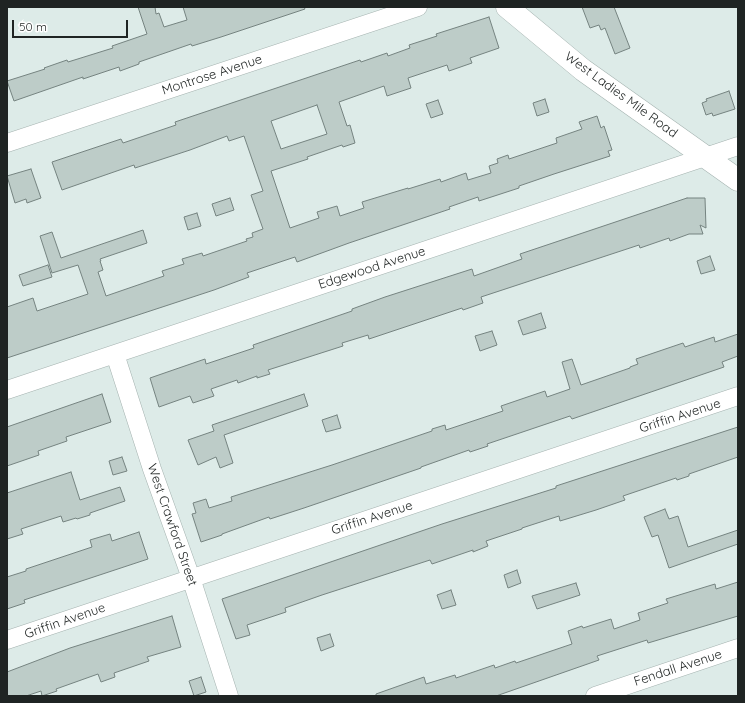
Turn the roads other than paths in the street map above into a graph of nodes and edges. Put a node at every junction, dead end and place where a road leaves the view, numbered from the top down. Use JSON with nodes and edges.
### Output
{"nodes":[{"id":1,"x":418,"y":7,"type":"edge"},
{"id":2,"x":507,"y":7,"type":"edge"},
{"id":3,"x":7,"y":143,"type":"edge"},
{"id":4,"x":738,"y":146,"type":"edge"},
{"id":5,"x":705,"y":158,"type":"junction"},
{"id":6,"x":738,"y":180,"type":"edge"},
{"id":7,"x":115,"y":354,"type":"junction"},
{"id":8,"x":7,"y":390,"type":"edge"},
{"id":9,"x":738,"y":396,"type":"edge"},
{"id":10,"x":191,"y":578,"type":"junction"},
{"id":11,"x":7,"y":640,"type":"edge"},
{"id":12,"x":738,"y":648,"type":"edge"},
{"id":13,"x":229,"y":696,"type":"edge"},
{"id":14,"x":595,"y":696,"type":"edge"}],
"edges":[{"from":1,"to":3,"type":"street","name":"Montrose Avenue"},
{"from":2,"to":5,"type":"street","name":"West Ladies Mile Road"},
{"from":4,"to":5,"type":"street","name":"Edgewood Avenue"},
{"from":5,"to":6,"type":"street","name":"West Ladies Mile Road"},
{"from":5,"to":7,"type":"street","name":"Edgewood Avenue"},
{"from":7,"to":8,"type":"street","name":"Edgewood Avenue"},
{"from":7,"to":10,"type":"street","name":"West Crawford Street"},
{"from":9,"to":10,"type":"street","name":"Griffin Avenue"},
{"from":10,"to":11,"type":"street","name":"Griffin Avenue"},
{"from":10,"to":13,"type":"street","name":"West Crawford Street"},
{"from":12,"to":14,"type":"street","name":"Fendall Avenue"}]}
